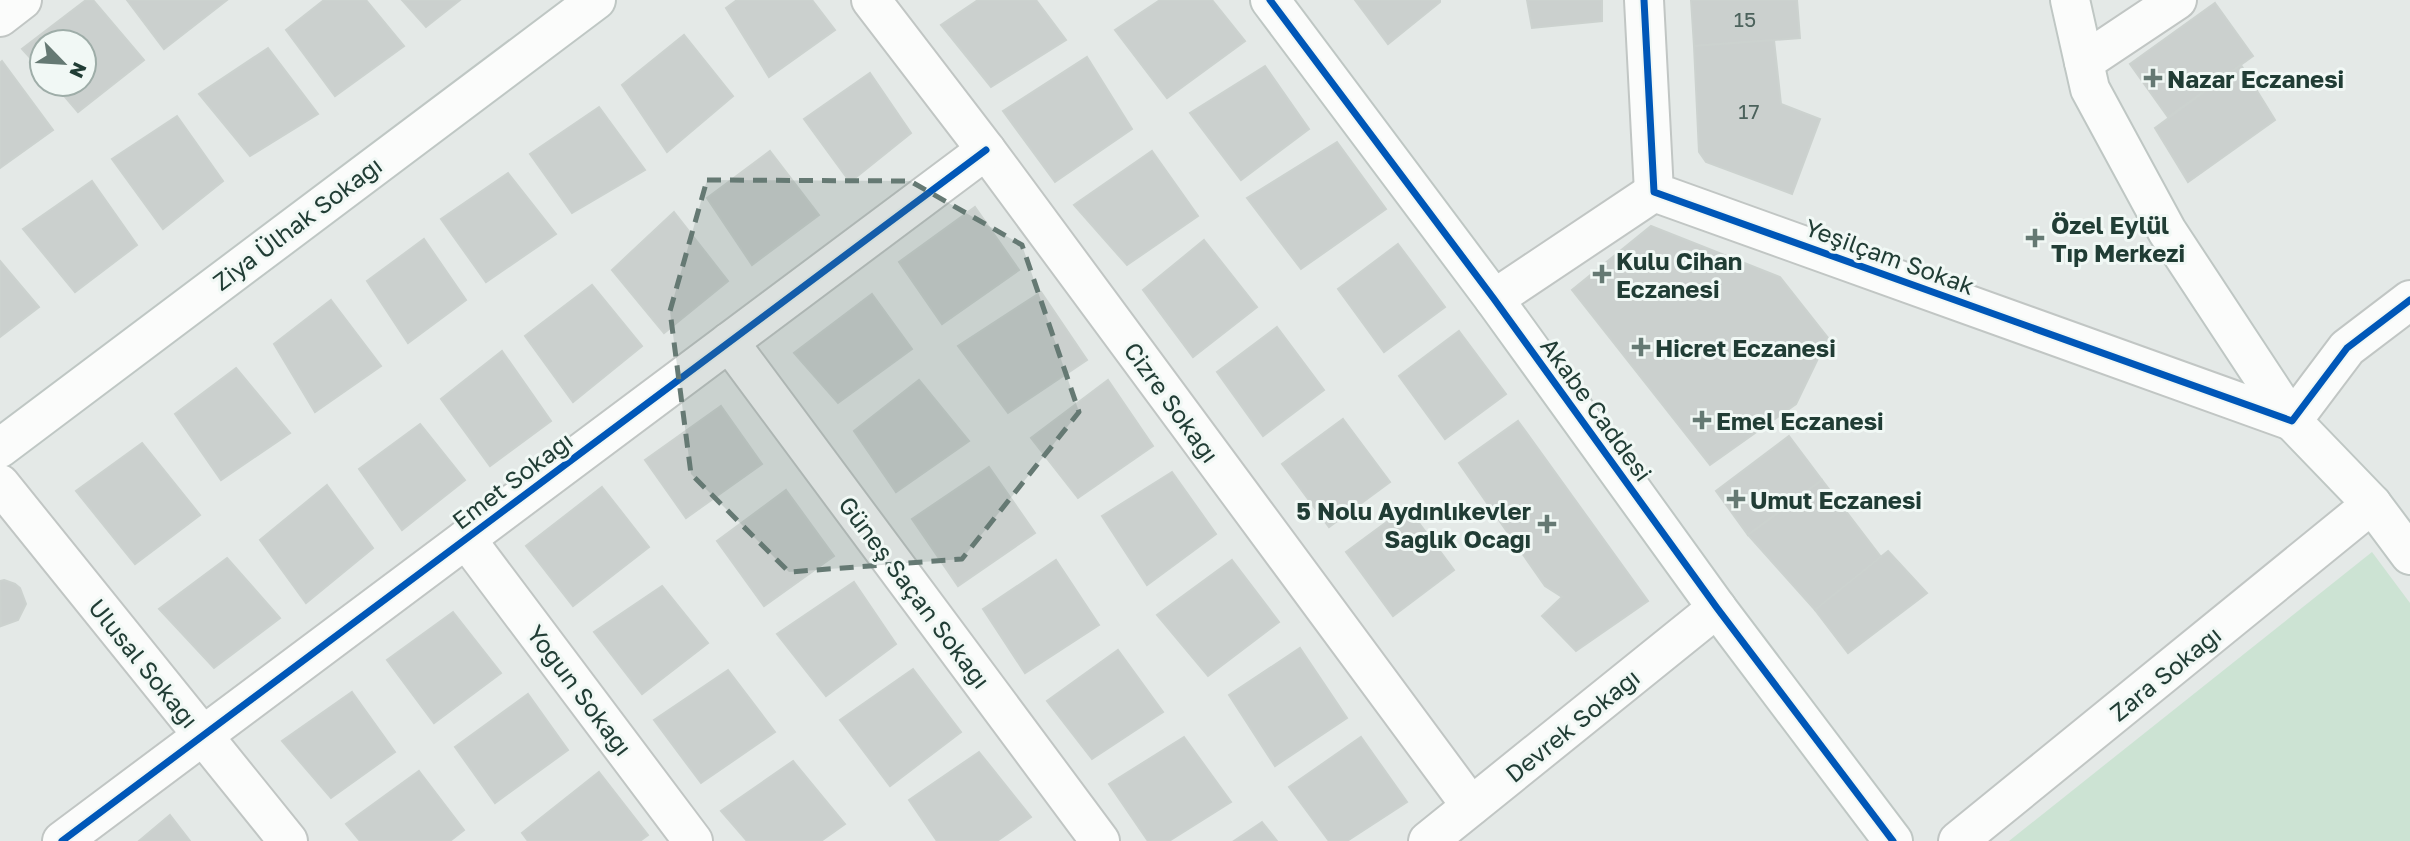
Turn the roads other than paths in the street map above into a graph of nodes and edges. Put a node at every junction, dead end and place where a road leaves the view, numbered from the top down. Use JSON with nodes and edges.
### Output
{"nodes":[{"id":1,"x":22,"y":0,"type":"edge"},
{"id":2,"x":596,"y":0,"type":"edge"},
{"id":3,"x":871,"y":0,"type":"edge"},
{"id":4,"x":1270,"y":0,"type":"edge"},
{"id":5,"x":1644,"y":0,"type":"edge"},
{"id":6,"x":2070,"y":0,"type":"edge"},
{"id":7,"x":2177,"y":0,"type":"edge"},
{"id":8,"x":0,"y":17,"type":"edge"},
{"id":9,"x":2084,"y":62,"type":"junction"},
{"id":10,"x":986,"y":150,"type":"junction"},
{"id":11,"x":1654,"y":192,"type":"junction"},
{"id":12,"x":1494,"y":299,"type":"junction"},
{"id":13,"x":2410,"y":300,"type":"edge"},
{"id":14,"x":729,"y":342,"type":"junction"},
{"id":15,"x":2292,"y":421,"type":"junction"},
{"id":16,"x":0,"y":448,"type":"edge"},
{"id":17,"x":0,"y":484,"type":"edge"},
{"id":18,"x":2372,"y":504,"type":"junction"},
{"id":19,"x":466,"y":539,"type":"junction"},
{"id":20,"x":2405,"y":539,"type":"edge"},
{"id":21,"x":1717,"y":608,"type":"junction"},
{"id":22,"x":203,"y":736,"type":"junction"},
{"id":23,"x":1471,"y":806,"type":"junction"},
{"id":24,"x":62,"y":841,"type":"edge"},
{"id":25,"x":288,"y":841,"type":"edge"},
{"id":26,"x":693,"y":841,"type":"edge"},
{"id":27,"x":1100,"y":841,"type":"edge"},
{"id":28,"x":1428,"y":841,"type":"edge"},
{"id":29,"x":1893,"y":841,"type":"edge"},
{"id":30,"x":1958,"y":841,"type":"edge"}],
"edges":[{"from":1,"to":8,"type":"street"},
{"from":2,"to":16,"type":"street","name":"Ziya Ülhak Sokağı"},
{"from":3,"to":10,"type":"street","name":"Cizre Sokağı"},
{"from":4,"to":12,"type":"street","name":"Akabe Caddesi"},
{"from":5,"to":11,"type":"street"},
{"from":6,"to":9,"type":"street"},
{"from":7,"to":9,"type":"street"},
{"from":9,"to":15,"type":"street"},
{"from":10,"to":14,"type":"street","name":"Emet Sokağı"},
{"from":10,"to":23,"type":"street","name":"Cizre Sokağı"},
{"from":11,"to":12,"type":"street"},
{"from":11,"to":15,"type":"street","name":"Yeşilçam Sokak"},
{"from":12,"to":21,"type":"street","name":"Akabe Caddesi"},
{"from":13,"to":15,"type":"street"},
{"from":14,"to":19,"type":"street","name":"Emet Sokağı"},
{"from":14,"to":27,"type":"street","name":"Güneş Saçan Sokağı"},
{"from":15,"to":18,"type":"street"},
{"from":17,"to":22,"type":"street","name":"Ulusal Sokağı"},
{"from":18,"to":20,"type":"street"},
{"from":18,"to":30,"type":"street","name":"Zara Sokağı"},
{"from":19,"to":22,"type":"street","name":"Emet Sokağı"},
{"from":19,"to":26,"type":"street","name":"Yoğun Sokağı"},
{"from":21,"to":23,"type":"street","name":"Devrek Sokağı"},
{"from":21,"to":29,"type":"street","name":"Akabe Caddesi"},
{"from":22,"to":24,"type":"street","name":"Emet Sokağı"},
{"from":22,"to":25,"type":"street","name":"Ulusal Sokağı"},
{"from":23,"to":28,"type":"street","name":"Devrek Sokağı"}]}
